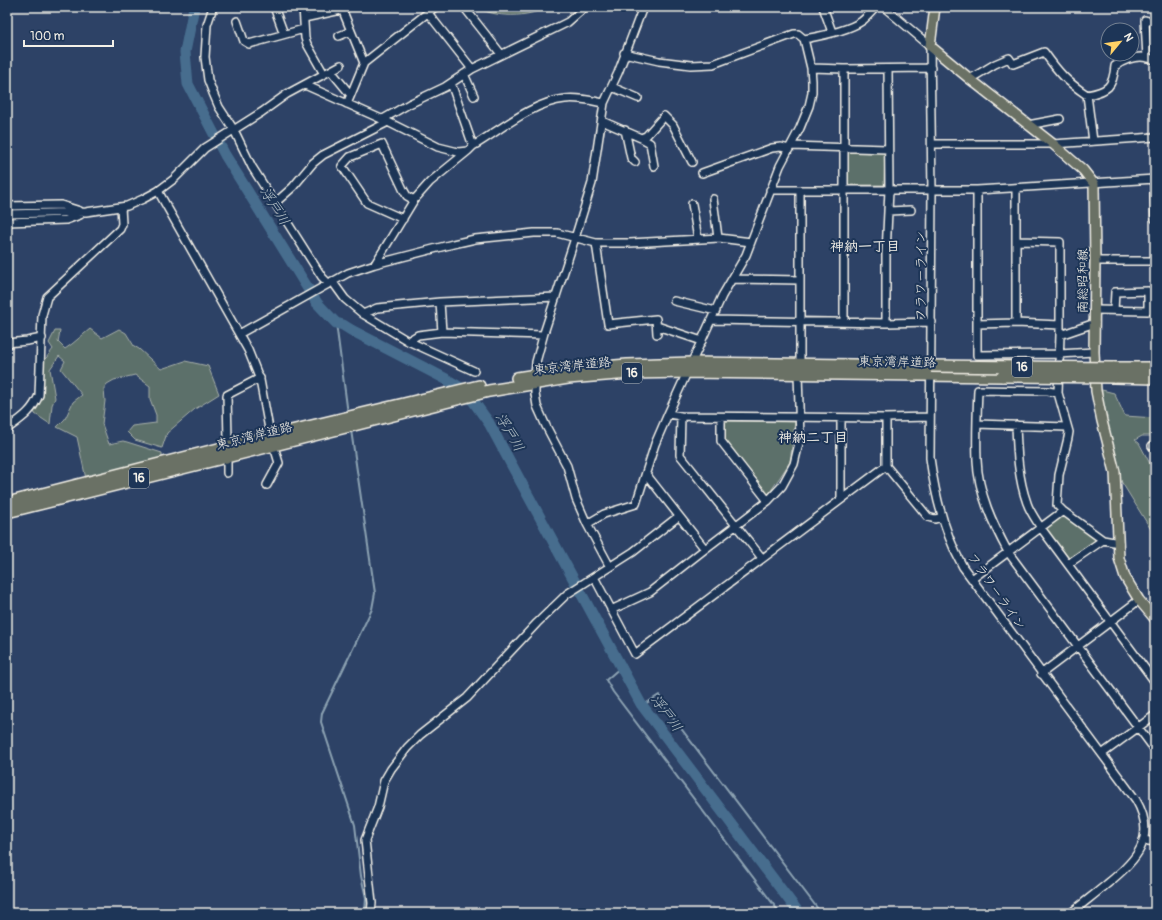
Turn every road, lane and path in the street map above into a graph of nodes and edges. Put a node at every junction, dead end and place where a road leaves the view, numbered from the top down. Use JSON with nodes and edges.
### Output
{"nodes":[{"id":1,"x":213,"y":7,"type":"edge"},
{"id":2,"x":274,"y":7,"type":"edge"},
{"id":3,"x":303,"y":7,"type":"edge"},
{"id":4,"x":435,"y":7,"type":"edge"},
{"id":5,"x":464,"y":7,"type":"edge"},
{"id":6,"x":585,"y":7,"type":"edge"},
{"id":7,"x":642,"y":7,"type":"edge"},
{"id":8,"x":823,"y":7,"type":"edge"},
{"id":9,"x":876,"y":7,"type":"edge"},
{"id":10,"x":884,"y":7,"type":"edge"},
{"id":11,"x":935,"y":7,"type":"edge"},
{"id":12,"x":344,"y":8,"type":"edge"},
{"id":13,"x":428,"y":13,"type":"junction"},
{"id":14,"x":304,"y":18,"type":"junction"},
{"id":15,"x":237,"y":21,"type":"dead end"},
{"id":16,"x":1155,"y":23,"type":"edge"},
{"id":17,"x":304,"y":28,"type":"junction"},
{"id":18,"x":351,"y":31,"type":"junction"},
{"id":19,"x":832,"y":32,"type":"junction"},
{"id":20,"x":284,"y":34,"type":"junction"},
{"id":21,"x":340,"y":36,"type":"dead end"},
{"id":22,"x":804,"y":39,"type":"junction"},
{"id":23,"x":930,"y":46,"type":"junction"},
{"id":24,"x":624,"y":53,"type":"junction"},
{"id":25,"x":501,"y":54,"type":"junction"},
{"id":26,"x":1148,"y":58,"type":"junction"},
{"id":27,"x":1155,"y":60,"type":"edge"},
{"id":28,"x":364,"y":63,"type":"junction"},
{"id":29,"x":341,"y":65,"type":"dead end"},
{"id":30,"x":811,"y":68,"type":"junction"},
{"id":31,"x":931,"y":68,"type":"junction"},
{"id":32,"x":472,"y":69,"type":"junction"},
{"id":33,"x":844,"y":69,"type":"junction"},
{"id":34,"x":888,"y":69,"type":"junction"},
{"id":35,"x":331,"y":71,"type":"junction"},
{"id":36,"x":324,"y":74,"type":"junction"},
{"id":37,"x":464,"y":74,"type":"junction"},
{"id":38,"x":970,"y":79,"type":"junction"},
{"id":39,"x":451,"y":83,"type":"junction"},
{"id":40,"x":305,"y":85,"type":"junction"},
{"id":41,"x":612,"y":87,"type":"junction"},
{"id":42,"x":350,"y":94,"type":"junction"},
{"id":43,"x":1087,"y":95,"type":"junction"},
{"id":44,"x":474,"y":96,"type":"dead end"},
{"id":45,"x":638,"y":98,"type":"dead end"},
{"id":46,"x":604,"y":103,"type":"junction"},
{"id":47,"x":346,"y":104,"type":"junction"},
{"id":48,"x":1060,"y":119,"type":"dead end"},
{"id":49,"x":385,"y":120,"type":"junction"},
{"id":50,"x":602,"y":121,"type":"junction"},
{"id":51,"x":1028,"y":125,"type":"junction"},
{"id":52,"x":234,"y":130,"type":"junction"},
{"id":53,"x":625,"y":130,"type":"junction"},
{"id":54,"x":1155,"y":137,"type":"edge"},
{"id":55,"x":641,"y":138,"type":"junction"},
{"id":56,"x":1094,"y":142,"type":"junction"},
{"id":57,"x":932,"y":144,"type":"junction"},
{"id":58,"x":1053,"y":144,"type":"junction"},
{"id":59,"x":844,"y":147,"type":"junction"},
{"id":60,"x":471,"y":148,"type":"junction"},
{"id":61,"x":790,"y":148,"type":"junction"},
{"id":62,"x":887,"y":149,"type":"junction"},
{"id":63,"x":635,"y":162,"type":"dead end"},
{"id":64,"x":692,"y":162,"type":"dead end"},
{"id":65,"x":654,"y":166,"type":"dead end"},
{"id":66,"x":702,"y":173,"type":"dead end"},
{"id":67,"x":1154,"y":179,"type":"edge"},
{"id":68,"x":1094,"y":184,"type":"junction"},
{"id":69,"x":1016,"y":188,"type":"junction"},
{"id":70,"x":770,"y":190,"type":"junction"},
{"id":71,"x":800,"y":190,"type":"junction"},
{"id":72,"x":844,"y":190,"type":"junction"},
{"id":73,"x":888,"y":190,"type":"junction"},
{"id":74,"x":978,"y":190,"type":"junction"},
{"id":75,"x":158,"y":191,"type":"junction"},
{"id":76,"x":932,"y":191,"type":"junction"},
{"id":77,"x":713,"y":199,"type":"dead end"},
{"id":78,"x":414,"y":200,"type":"junction"},
{"id":79,"x":275,"y":203,"type":"junction"},
{"id":80,"x":692,"y":204,"type":"dead end"},
{"id":81,"x":7,"y":206,"type":"edge"},
{"id":82,"x":121,"y":207,"type":"junction"},
{"id":83,"x":911,"y":210,"type":"dead end"},
{"id":84,"x":888,"y":211,"type":"junction"},
{"id":85,"x":86,"y":212,"type":"junction"},
{"id":86,"x":7,"y":214,"type":"edge"},
{"id":87,"x":403,"y":219,"type":"junction"},
{"id":88,"x":1155,"y":219,"type":"edge"},
{"id":89,"x":8,"y":224,"type":"edge"},
{"id":90,"x":576,"y":238,"type":"junction"},
{"id":91,"x":718,"y":238,"type":"junction"},
{"id":92,"x":698,"y":239,"type":"junction"},
{"id":93,"x":1017,"y":241,"type":"junction"},
{"id":94,"x":751,"y":242,"type":"junction"},
{"id":95,"x":596,"y":243,"type":"junction"},
{"id":96,"x":1095,"y":261,"type":"junction"},
{"id":97,"x":1155,"y":261,"type":"edge"},
{"id":98,"x":375,"y":264,"type":"junction"},
{"id":99,"x":732,"y":279,"type":"junction"},
{"id":100,"x":799,"y":280,"type":"junction"},
{"id":101,"x":330,"y":282,"type":"junction"},
{"id":102,"x":556,"y":297,"type":"junction"},
{"id":103,"x":674,"y":301,"type":"dead end"},
{"id":104,"x":440,"y":302,"type":"junction"},
{"id":105,"x":1095,"y":310,"type":"junction"},
{"id":106,"x":1114,"y":310,"type":"junction"},
{"id":107,"x":716,"y":311,"type":"junction"},
{"id":108,"x":363,"y":314,"type":"junction"},
{"id":109,"x":712,"y":320,"type":"junction"},
{"id":110,"x":799,"y":322,"type":"junction"},
{"id":111,"x":844,"y":322,"type":"junction"},
{"id":112,"x":932,"y":322,"type":"junction"},
{"id":113,"x":886,"y":323,"type":"junction"},
{"id":114,"x":1016,"y":323,"type":"junction"},
{"id":115,"x":1095,"y":323,"type":"junction"},
{"id":116,"x":977,"y":324,"type":"junction"},
{"id":117,"x":1060,"y":325,"type":"junction"},
{"id":118,"x":657,"y":326,"type":"junction"},
{"id":119,"x":442,"y":332,"type":"junction"},
{"id":120,"x":239,"y":334,"type":"junction"},
{"id":121,"x":657,"y":334,"type":"dead end"},
{"id":122,"x":543,"y":335,"type":"junction"},
{"id":123,"x":1060,"y":335,"type":"junction"},
{"id":124,"x":42,"y":338,"type":"junction"},
{"id":125,"x":408,"y":341,"type":"junction"},
{"id":126,"x":702,"y":341,"type":"junction"},
{"id":127,"x":7,"y":343,"type":"edge"},
{"id":128,"x":1094,"y":352,"type":"junction"},
{"id":129,"x":1058,"y":354,"type":"junction"},
{"id":130,"x":690,"y":367,"type":"junction"},
{"id":131,"x":1155,"y":368,"type":"edge"},
{"id":132,"x":799,"y":369,"type":"junction"},
{"id":133,"x":474,"y":371,"type":"dead end"},
{"id":134,"x":932,"y":371,"type":"junction"},
{"id":135,"x":1113,"y":372,"type":"junction"},
{"id":136,"x":260,"y":378,"type":"junction"},
{"id":137,"x":1155,"y":378,"type":"edge"},
{"id":138,"x":535,"y":379,"type":"junction"},
{"id":139,"x":1058,"y":393,"type":"junction"},
{"id":140,"x":668,"y":414,"type":"junction"},
{"id":141,"x":681,"y":416,"type":"junction"},
{"id":142,"x":721,"y":417,"type":"junction"},
{"id":143,"x":930,"y":417,"type":"junction"},
{"id":144,"x":800,"y":418,"type":"junction"},
{"id":145,"x":841,"y":418,"type":"junction"},
{"id":146,"x":886,"y":418,"type":"junction"},
{"id":147,"x":977,"y":424,"type":"junction"},
{"id":148,"x":1016,"y":425,"type":"junction"},
{"id":149,"x":1067,"y":427,"type":"junction"},
{"id":150,"x":7,"y":429,"type":"edge"},
{"id":151,"x":228,"y":440,"type":"dead end"},
{"id":152,"x":271,"y":441,"type":"junction"},
{"id":153,"x":227,"y":462,"type":"dead end"},
{"id":154,"x":886,"y":466,"type":"junction"},
{"id":155,"x":227,"y":472,"type":"dead end"},
{"id":156,"x":646,"y":474,"type":"junction"},
{"id":157,"x":267,"y":485,"type":"dead end"},
{"id":158,"x":841,"y":499,"type":"junction"},
{"id":159,"x":768,"y":502,"type":"junction"},
{"id":160,"x":7,"y":503,"type":"edge"},
{"id":161,"x":1063,"y":511,"type":"junction"},
{"id":162,"x":7,"y":512,"type":"edge"},
{"id":163,"x":679,"y":516,"type":"junction"},
{"id":164,"x":942,"y":517,"type":"junction"},
{"id":165,"x":587,"y":524,"type":"junction"},
{"id":166,"x":737,"y":525,"type":"junction"},
{"id":167,"x":1041,"y":528,"type":"junction"},
{"id":168,"x":1103,"y":540,"type":"junction"},
{"id":169,"x":1119,"y":543,"type":"junction"},
{"id":170,"x":705,"y":549,"type":"junction"},
{"id":171,"x":1008,"y":552,"type":"junction"},
{"id":172,"x":762,"y":558,"type":"junction"},
{"id":173,"x":1068,"y":564,"type":"junction"},
{"id":174,"x":610,"y":567,"type":"junction"},
{"id":175,"x":592,"y":578,"type":"junction"},
{"id":176,"x":972,"y":579,"type":"junction"},
{"id":177,"x":1139,"y":600,"type":"junction"},
{"id":178,"x":611,"y":610,"type":"junction"},
{"id":179,"x":1155,"y":619,"type":"edge"},
{"id":180,"x":1110,"y":622,"type":"junction"},
{"id":181,"x":1078,"y":646,"type":"junction"},
{"id":182,"x":1041,"y":674,"type":"junction"},
{"id":183,"x":1155,"y":682,"type":"edge"},
{"id":184,"x":1155,"y":715,"type":"edge"},
{"id":185,"x":1138,"y":727,"type":"junction"},
{"id":186,"x":1155,"y":750,"type":"edge"},
{"id":187,"x":1102,"y":754,"type":"junction"},
{"id":188,"x":1143,"y":840,"type":"junction"},
{"id":189,"x":1155,"y":842,"type":"edge"},
{"id":190,"x":371,"y":913,"type":"edge"},
{"id":191,"x":1071,"y":913,"type":"edge"}],
"edges":[{"from":1,"to":52,"type":"street"},
{"from":2,"to":20,"type":"street"},
{"from":3,"to":14,"type":"street"},
{"from":4,"to":13,"type":"street"},
{"from":5,"to":25,"type":"street"},
{"from":6,"to":25,"type":"street"},
{"from":7,"to":24,"type":"street"},
{"from":8,"to":19,"type":"street"},
{"from":9,"to":19,"type":"street"},
{"from":10,"to":23,"type":"street"},
{"from":11,"to":23,"type":"main road"},
{"from":12,"to":14,"type":"street"},
{"from":12,"to":18,"type":"street"},
{"from":13,"to":28,"type":"street"},
{"from":13,"to":32,"type":"street"},
{"from":14,"to":17,"type":"street"},
{"from":15,"to":20,"type":"street"},
{"from":16,"to":26,"type":"street"},
{"from":17,"to":20,"type":"street"},
{"from":17,"to":36,"type":"street"},
{"from":18,"to":21,"type":"street"},
{"from":18,"to":28,"type":"street"},
{"from":19,"to":22,"type":"street"},
{"from":22,"to":24,"type":"street"},
{"from":22,"to":30,"type":"street"},
{"from":23,"to":31,"type":"street","name":"フラワーライン"},
{"from":23,"to":38,"type":"main road"},
{"from":24,"to":41,"type":"street"},
{"from":25,"to":32,"type":"street"},
{"from":26,"to":27,"type":"street"},
{"from":26,"to":43,"type":"street"},
{"from":28,"to":42,"type":"street"},
{"from":29,"to":35,"type":"street"},
{"from":30,"to":33,"type":"street"},
{"from":30,"to":61,"type":"street"},
{"from":31,"to":34,"type":"street"},
{"from":31,"to":57,"type":"street","name":"フラワーライン"},
{"from":32,"to":37,"type":"street"},
{"from":33,"to":34,"type":"street"},
{"from":33,"to":59,"type":"street"},
{"from":34,"to":62,"type":"street"},
{"from":35,"to":36,"type":"street"},
{"from":35,"to":42,"type":"street"},
{"from":36,"to":40,"type":"street"},
{"from":37,"to":39,"type":"street"},
{"from":37,"to":44,"type":"street"},
{"from":38,"to":43,"type":"street"},
{"from":38,"to":51,"type":"main road"},
{"from":39,"to":49,"type":"street"},
{"from":39,"to":60,"type":"street"},
{"from":40,"to":47,"type":"street"},
{"from":40,"to":52,"type":"street"},
{"from":41,"to":45,"type":"street"},
{"from":41,"to":46,"type":"street"},
{"from":42,"to":47,"type":"street"},
{"from":43,"to":56,"type":"street"},
{"from":46,"to":50,"type":"street"},
{"from":46,"to":60,"type":"street"},
{"from":47,"to":49,"type":"street"},
{"from":48,"to":51,"type":"street"},
{"from":49,"to":60,"type":"street"},
{"from":49,"to":79,"type":"street"},
{"from":50,"to":53,"type":"street"},
{"from":50,"to":90,"type":"street"},
{"from":51,"to":58,"type":"main road"},
{"from":52,"to":75,"type":"street"},
{"from":52,"to":79,"type":"street"},
{"from":53,"to":55,"type":"street"},
{"from":53,"to":63,"type":"street"},
{"from":54,"to":56,"type":"street"},
{"from":55,"to":64,"type":"street"},
{"from":55,"to":65,"type":"street"},
{"from":56,"to":58,"type":"street"},
{"from":57,"to":58,"type":"street"},
{"from":57,"to":76,"type":"street","name":"フラワーライン"},
{"from":58,"to":68,"type":"main road"},
{"from":59,"to":61,"type":"street"},
{"from":59,"to":62,"type":"street"},
{"from":59,"to":72,"type":"street"},
{"from":60,"to":78,"type":"street"},
{"from":61,"to":66,"type":"street"},
{"from":61,"to":70,"type":"street"},
{"from":62,"to":73,"type":"street"},
{"from":67,"to":68,"type":"street"},
{"from":67,"to":88,"type":"street"},
{"from":68,"to":69,"type":"street"},
{"from":68,"to":96,"type":"main road","name":"南総昭和線"},
{"from":69,"to":74,"type":"street"},
{"from":69,"to":93,"type":"street"},
{"from":70,"to":71,"type":"street"},
{"from":70,"to":94,"type":"street"},
{"from":71,"to":72,"type":"street"},
{"from":71,"to":100,"type":"street"},
{"from":72,"to":73,"type":"street"},
{"from":72,"to":111,"type":"street"},
{"from":73,"to":76,"type":"street"},
{"from":73,"to":84,"type":"street"},
{"from":74,"to":76,"type":"street"},
{"from":74,"to":116,"type":"street"},
{"from":75,"to":82,"type":"street"},
{"from":75,"to":120,"type":"street"},
{"from":76,"to":112,"type":"street","name":"フラワーライン"},
{"from":77,"to":91,"type":"street"},
{"from":78,"to":87,"type":"street"},
{"from":78,"to":87,"type":"street"},
{"from":79,"to":101,"type":"street"},
{"from":80,"to":92,"type":"street"},
{"from":81,"to":85,"type":"street"},
{"from":82,"to":85,"type":"street"},
{"from":82,"to":124,"type":"street"},
{"from":83,"to":84,"type":"street"},
{"from":84,"to":113,"type":"street"},
{"from":85,"to":86,"type":"street"},
{"from":85,"to":89,"type":"street"},
{"from":87,"to":98,"type":"street"},
{"from":90,"to":95,"type":"street"},
{"from":90,"to":98,"type":"street"},
{"from":90,"to":102,"type":"street"},
{"from":91,"to":92,"type":"street"},
{"from":91,"to":94,"type":"street"},
{"from":92,"to":95,"type":"street"},
{"from":93,"to":114,"type":"street"},
{"from":93,"to":117,"type":"street"},
{"from":94,"to":99,"type":"street"},
{"from":95,"to":118,"type":"street"},
{"from":96,"to":97,"type":"street"},
{"from":96,"to":105,"type":"main road","name":"南総昭和線"},
{"from":98,"to":101,"type":"street"},
{"from":99,"to":100,"type":"street"},
{"from":99,"to":107,"type":"street"},
{"from":100,"to":110,"type":"street"},
{"from":101,"to":108,"type":"street"},
{"from":101,"to":120,"type":"street"},
{"from":102,"to":104,"type":"street"},
{"from":102,"to":122,"type":"street"},
{"from":103,"to":107,"type":"street"},
{"from":104,"to":108,"type":"street"},
{"from":104,"to":119,"type":"street"},
{"from":105,"to":106,"type":"street"},
{"from":105,"to":115,"type":"main road","name":"南総昭和線"},
{"from":106,"to":106,"type":"street"},
{"from":107,"to":109,"type":"street"},
{"from":108,"to":125,"type":"street"},
{"from":109,"to":110,"type":"street"},
{"from":109,"to":126,"type":"street"},
{"from":110,"to":111,"type":"street"},
{"from":110,"to":132,"type":"street"},
{"from":111,"to":113,"type":"street"},
{"from":112,"to":113,"type":"street"},
{"from":112,"to":134,"type":"street","name":"フラワーライン"},
{"from":114,"to":116,"type":"street"},
{"from":114,"to":117,"type":"street"},
{"from":115,"to":123,"type":"street"},
{"from":115,"to":128,"type":"main road","name":"南総昭和線"},
{"from":116,"to":129,"type":"street"},
{"from":117,"to":123,"type":"street"},
{"from":118,"to":121,"type":"street"},
{"from":118,"to":126,"type":"street"},
{"from":119,"to":122,"type":"street"},
{"from":119,"to":125,"type":"street"},
{"from":120,"to":136,"type":"street"},
{"from":122,"to":138,"type":"street"},
{"from":123,"to":129,"type":"street"},
{"from":124,"to":127,"type":"street"},
{"from":124,"to":150,"type":"street"},
{"from":125,"to":133,"type":"street"},
{"from":126,"to":130,"type":"street"},
{"from":128,"to":129,"type":"street"},
{"from":128,"to":169,"type":"main road","name":"南総昭和線"},
{"from":129,"to":139,"type":"street"},
{"from":130,"to":132,"type":"highway","name":"東京湾岸道路","number":"16"},
{"from":130,"to":138,"type":"highway","name":"東京湾岸道路","number":"16"},
{"from":130,"to":140,"type":"street"},
{"from":131,"to":135,"type":"highway","name":"東京湾岸道路","number":"16"},
{"from":132,"to":134,"type":"highway","name":"東京湾岸道路","number":"16"},
{"from":132,"to":144,"type":"street"},
{"from":134,"to":135,"type":"highway","name":"東京湾岸道路","number":"16","bridge":true},
{"from":134,"to":143,"type":"street","name":"フラワーライン"},
{"from":135,"to":137,"type":"highway","name":"東京湾岸道路","number":"16"},
{"from":136,"to":151,"type":"street"},
{"from":136,"to":152,"type":"street"},
{"from":138,"to":152,"type":"highway","name":"東京湾岸道路","number":"16"},
{"from":138,"to":165,"type":"street"},
{"from":139,"to":147,"type":"street"},
{"from":139,"to":149,"type":"street"},
{"from":140,"to":141,"type":"street"},
{"from":140,"to":156,"type":"street"},
{"from":141,"to":142,"type":"street"},
{"from":141,"to":166,"type":"street"},
{"from":142,"to":144,"type":"street"},
{"from":142,"to":159,"type":"street"},
{"from":143,"to":146,"type":"street"},
{"from":143,"to":164,"type":"street","name":"フラワーライン"},
{"from":144,"to":145,"type":"street"},
{"from":144,"to":159,"type":"street"},
{"from":145,"to":146,"type":"street"},
{"from":145,"to":158,"type":"street"},
{"from":146,"to":154,"type":"street"},
{"from":147,"to":148,"type":"street"},
{"from":147,"to":171,"type":"street"},
{"from":148,"to":149,"type":"street"},
{"from":148,"to":167,"type":"street"},
{"from":149,"to":161,"type":"street"},
{"from":152,"to":157,"type":"street"},
{"from":152,"to":160,"type":"highway","name":"東京湾岸道路","number":"16"},
{"from":152,"to":162,"type":"highway","name":"東京湾岸道路","number":"16"},
{"from":153,"to":155,"type":"street"},
{"from":154,"to":158,"type":"street"},
{"from":154,"to":164,"type":"street"},
{"from":156,"to":163,"type":"street"},
{"from":156,"to":165,"type":"street"},
{"from":158,"to":172,"type":"street"},
{"from":159,"to":166,"type":"street"},
{"from":161,"to":167,"type":"street"},
{"from":161,"to":168,"type":"street"},
{"from":163,"to":170,"type":"street"},
{"from":163,"to":174,"type":"street"},
{"from":164,"to":176,"type":"street","name":"フラワーライン"},
{"from":165,"to":174,"type":"street"},
{"from":166,"to":170,"type":"street"},
{"from":166,"to":172,"type":"street"},
{"from":167,"to":171,"type":"street"},
{"from":167,"to":173,"type":"street"},
{"from":168,"to":169,"type":"street"},
{"from":168,"to":173,"type":"street"},
{"from":169,"to":177,"type":"main road","name":"南総昭和線"},
{"from":170,"to":178,"type":"street"},
{"from":171,"to":176,"type":"street"},
{"from":171,"to":181,"type":"street"},
{"from":172,"to":178,"type":"street"},
{"from":173,"to":180,"type":"street"},
{"from":174,"to":175,"type":"street"},
{"from":175,"to":178,"type":"street"},
{"from":175,"to":190,"type":"street"},
{"from":176,"to":182,"type":"street","name":"フラワーライン"},
{"from":177,"to":179,"type":"main road","name":"南総昭和線"},
{"from":177,"to":180,"type":"street"},
{"from":180,"to":181,"type":"street"},
{"from":180,"to":183,"type":"street"},
{"from":181,"to":182,"type":"street"},
{"from":181,"to":185,"type":"street"},
{"from":182,"to":187,"type":"street","name":"フラワーライン"},
{"from":184,"to":185,"type":"street"},
{"from":185,"to":186,"type":"street"},
{"from":185,"to":187,"type":"street"},
{"from":187,"to":188,"type":"street","name":"フラワーライン"},
{"from":188,"to":189,"type":"street"},
{"from":188,"to":191,"type":"street","name":"フラワーライン"}]}
